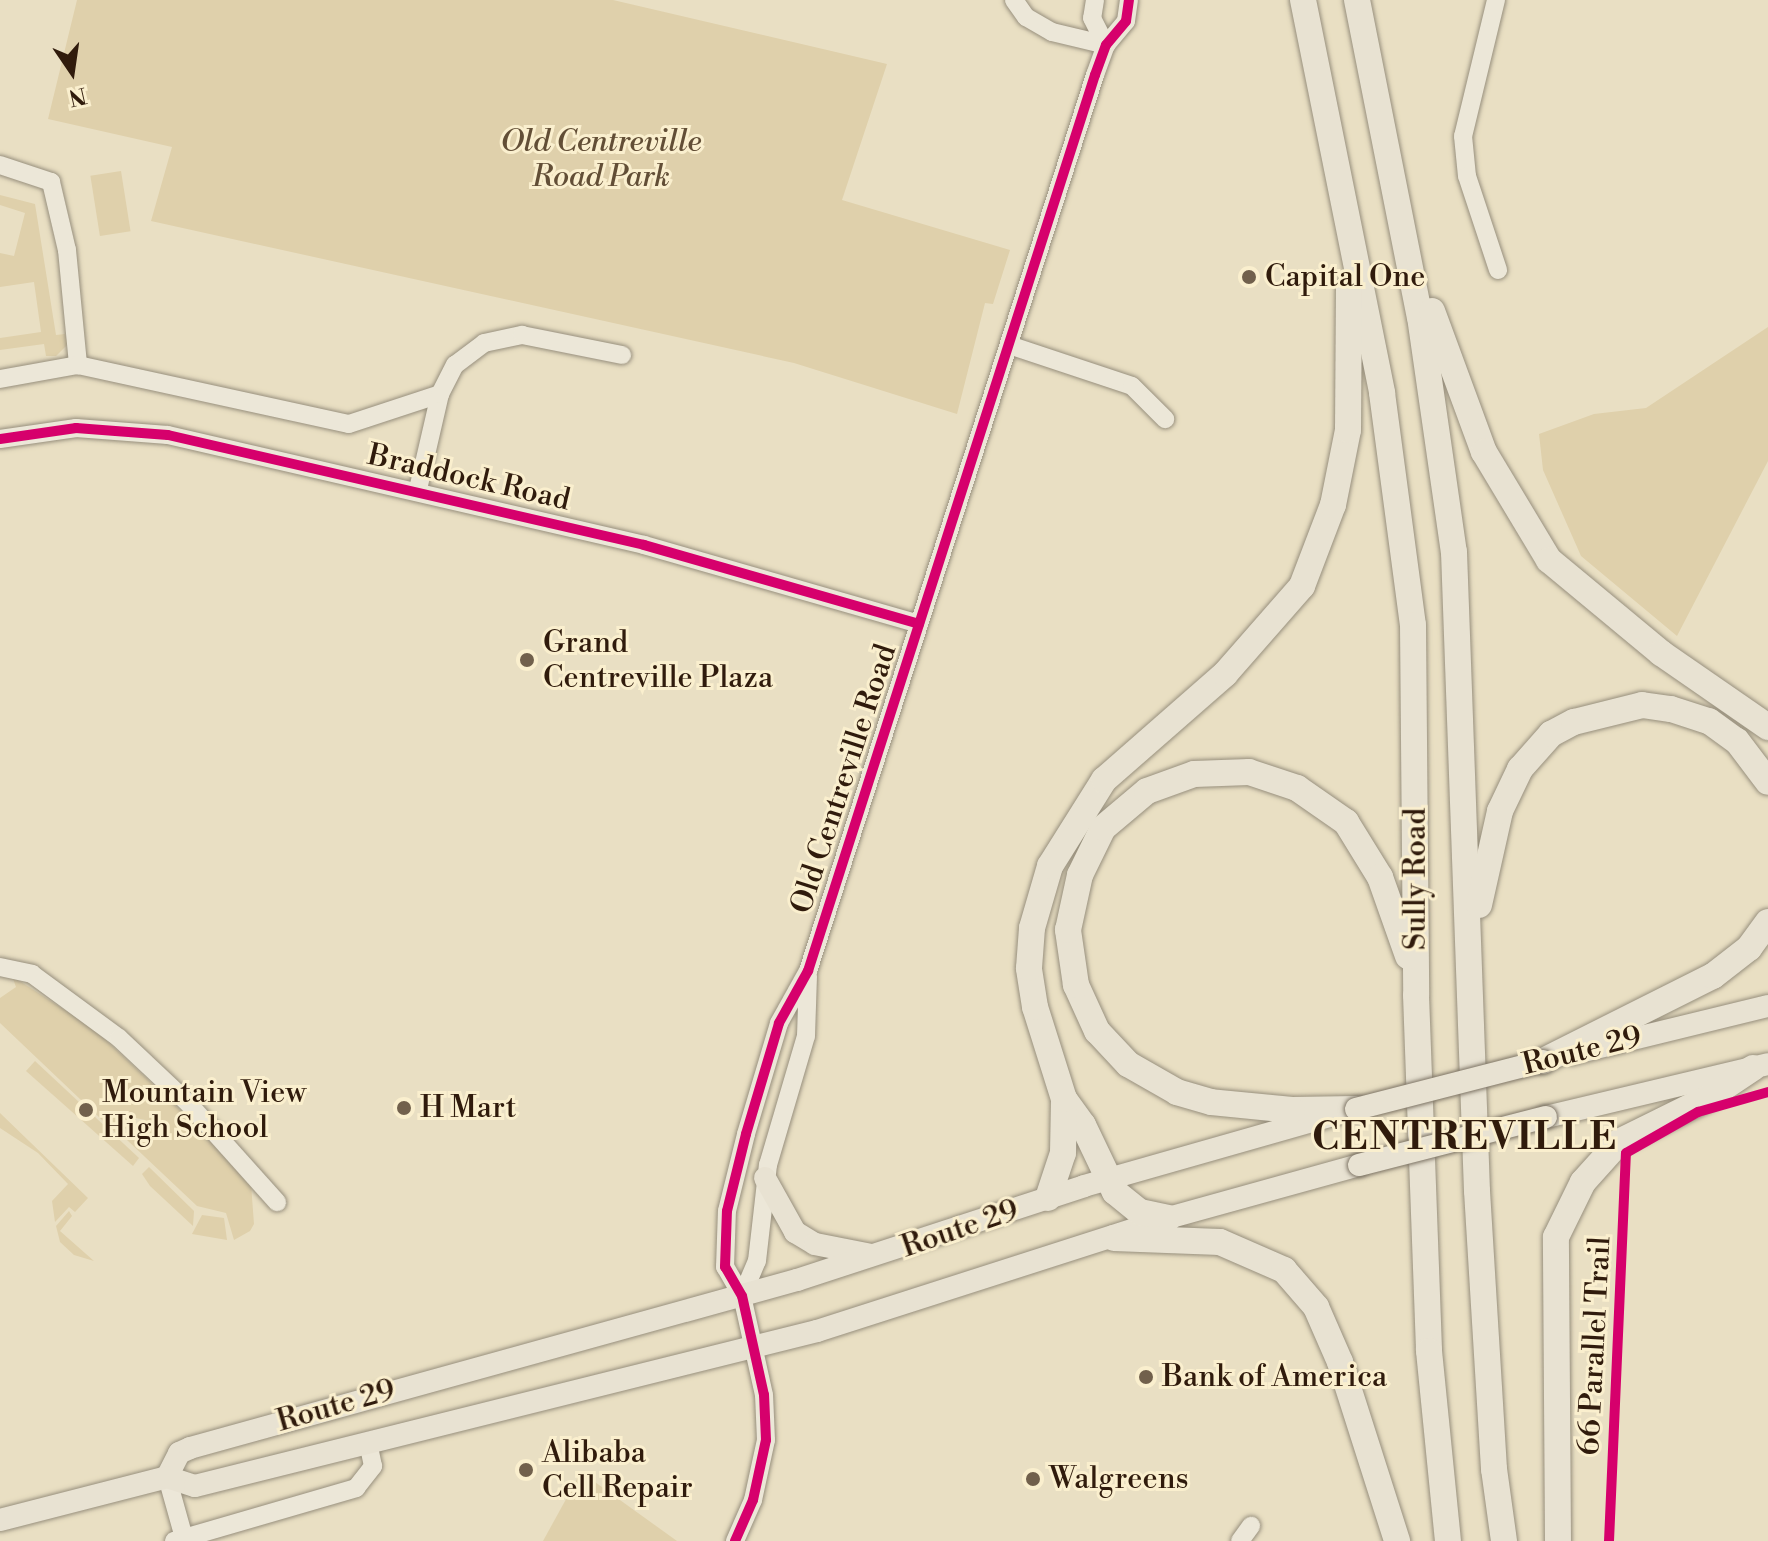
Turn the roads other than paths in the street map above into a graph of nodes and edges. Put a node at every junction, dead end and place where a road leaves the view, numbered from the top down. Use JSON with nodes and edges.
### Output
{"nodes":[{"id":1,"x":1014,"y":0,"type":"edge"},
{"id":2,"x":1095,"y":0,"type":"edge"},
{"id":3,"x":1129,"y":0,"type":"edge"},
{"id":4,"x":1303,"y":0,"type":"edge"},
{"id":5,"x":1357,"y":0,"type":"edge"},
{"id":6,"x":1496,"y":0,"type":"edge"},
{"id":7,"x":1106,"y":45,"type":"junction"},
{"id":8,"x":0,"y":165,"type":"edge"},
{"id":9,"x":1348,"y":220,"type":"junction"},
{"id":10,"x":1402,"y":220,"type":"junction"},
{"id":11,"x":1498,"y":270,"type":"dead end"},
{"id":12,"x":1012,"y":346,"type":"junction"},
{"id":13,"x":622,"y":355,"type":"dead end"},
{"id":14,"x":78,"y":365,"type":"junction"},
{"id":15,"x":0,"y":379,"type":"edge"},
{"id":16,"x":440,"y":394,"type":"junction"},
{"id":17,"x":1165,"y":419,"type":"dead end"},
{"id":18,"x":0,"y":439,"type":"edge"},
{"id":19,"x":418,"y":489,"type":"junction"},
{"id":20,"x":919,"y":624,"type":"junction"},
{"id":21,"x":1768,"y":727,"type":"edge"},
{"id":22,"x":1768,"y":782,"type":"edge"},
{"id":23,"x":1768,"y":922,"type":"edge"},
{"id":24,"x":0,"y":967,"type":"edge"},
{"id":25,"x":808,"y":971,"type":"junction"},
{"id":26,"x":1468,"y":984,"type":"junction"},
{"id":27,"x":1416,"y":995,"type":"junction"},
{"id":28,"x":1768,"y":1006,"type":"edge"},
{"id":29,"x":1543,"y":1061,"type":"junction"},
{"id":30,"x":1761,"y":1066,"type":"edge"},
{"id":31,"x":1064,"y":1099,"type":"junction"},
{"id":32,"x":1356,"y":1109,"type":"junction"},
{"id":33,"x":765,"y":1178,"type":"junction"},
{"id":34,"x":1106,"y":1180,"type":"junction"},
{"id":35,"x":1048,"y":1198,"type":"junction"},
{"id":36,"x":277,"y":1202,"type":"dead end"},
{"id":37,"x":1168,"y":1218,"type":"junction"},
{"id":38,"x":1114,"y":1238,"type":"junction"},
{"id":39,"x":880,"y":1256,"type":"junction"},
{"id":40,"x":742,"y":1296,"type":"junction"},
{"id":41,"x":754,"y":1347,"type":"junction"},
{"id":42,"x":368,"y":1443,"type":"junction"},
{"id":43,"x":167,"y":1477,"type":"junction"},
{"id":44,"x":0,"y":1520,"type":"edge"},
{"id":45,"x":179,"y":1540,"type":"edge"},
{"id":46,"x":735,"y":1541,"type":"edge"},
{"id":47,"x":1397,"y":1541,"type":"edge"},
{"id":48,"x":1448,"y":1541,"type":"edge"},
{"id":49,"x":1504,"y":1541,"type":"edge"},
{"id":50,"x":1558,"y":1541,"type":"edge"}],
"edges":[{"from":1,"to":7,"type":"street"},
{"from":2,"to":7,"type":"street"},
{"from":3,"to":7,"type":"street","name":"Old Centreville Road"},
{"from":4,"to":9,"type":"highway"},
{"from":5,"to":10,"type":"highway"},
{"from":6,"to":11,"type":"street"},
{"from":7,"to":12,"type":"street","name":"Old Centreville Road"},
{"from":8,"to":14,"type":"street"},
{"from":9,"to":27,"type":"highway","name":"Sully Road"},
{"from":9,"to":31,"type":"highway"},
{"from":10,"to":21,"type":"highway"},
{"from":10,"to":26,"type":"highway","name":"Sully Road"},
{"from":12,"to":17,"type":"street"},
{"from":12,"to":20,"type":"street","name":"Old Centreville Road"},
{"from":13,"to":16,"type":"street"},
{"from":14,"to":15,"type":"street"},
{"from":14,"to":16,"type":"street"},
{"from":16,"to":19,"type":"street"},
{"from":18,"to":19,"type":"street","name":"Braddock Road"},
{"from":19,"to":20,"type":"street","name":"Braddock Road"},
{"from":20,"to":25,"type":"street","name":"Old Centreville Road"},
{"from":22,"to":26,"type":"highway"},
{"from":23,"to":29,"type":"highway"},
{"from":24,"to":36,"type":"street"},
{"from":25,"to":33,"type":"street","name":"Old Centreville Road"},
{"from":25,"to":40,"type":"street","name":"Old Centreville Road"},
{"from":26,"to":49,"type":"highway","name":"Sully Road"},
{"from":27,"to":32,"type":"highway"},
{"from":27,"to":48,"type":"highway","name":"Sully Road"},
{"from":28,"to":29,"type":"main road","name":"Route 29"},
{"from":29,"to":32,"type":"main road","name":"Route 29","bridge":true},
{"from":30,"to":37,"type":"main road","name":"Route 29","bridge":true},
{"from":30,"to":50,"type":"highway"},
{"from":31,"to":34,"type":"highway"},
{"from":31,"to":35,"type":"highway"},
{"from":32,"to":34,"type":"main road","name":"Route 29"},
{"from":33,"to":39,"type":"main road"},
{"from":33,"to":40,"type":"street","name":"Old Centreville Road"},
{"from":34,"to":35,"type":"main road","name":"Route 29"},
{"from":34,"to":37,"type":"highway"},
{"from":35,"to":39,"type":"main road","name":"Route 29"},
{"from":37,"to":38,"type":"main road","name":"Route 29"},
{"from":38,"to":41,"type":"main road","name":"Route 29"},
{"from":38,"to":47,"type":"highway"},
{"from":39,"to":40,"type":"main road","name":"Route 29"},
{"from":40,"to":41,"type":"street","name":"Old Centreville Road"},
{"from":40,"to":43,"type":"main road","name":"Route 29"},
{"from":41,"to":42,"type":"main road","name":"Route 29"},
{"from":41,"to":46,"type":"street"},
{"from":42,"to":43,"type":"main road","name":"Route 29"},
{"from":42,"to":45,"type":"street"},
{"from":43,"to":44,"type":"main road","name":"Route 29"},
{"from":43,"to":45,"type":"street"}]}
